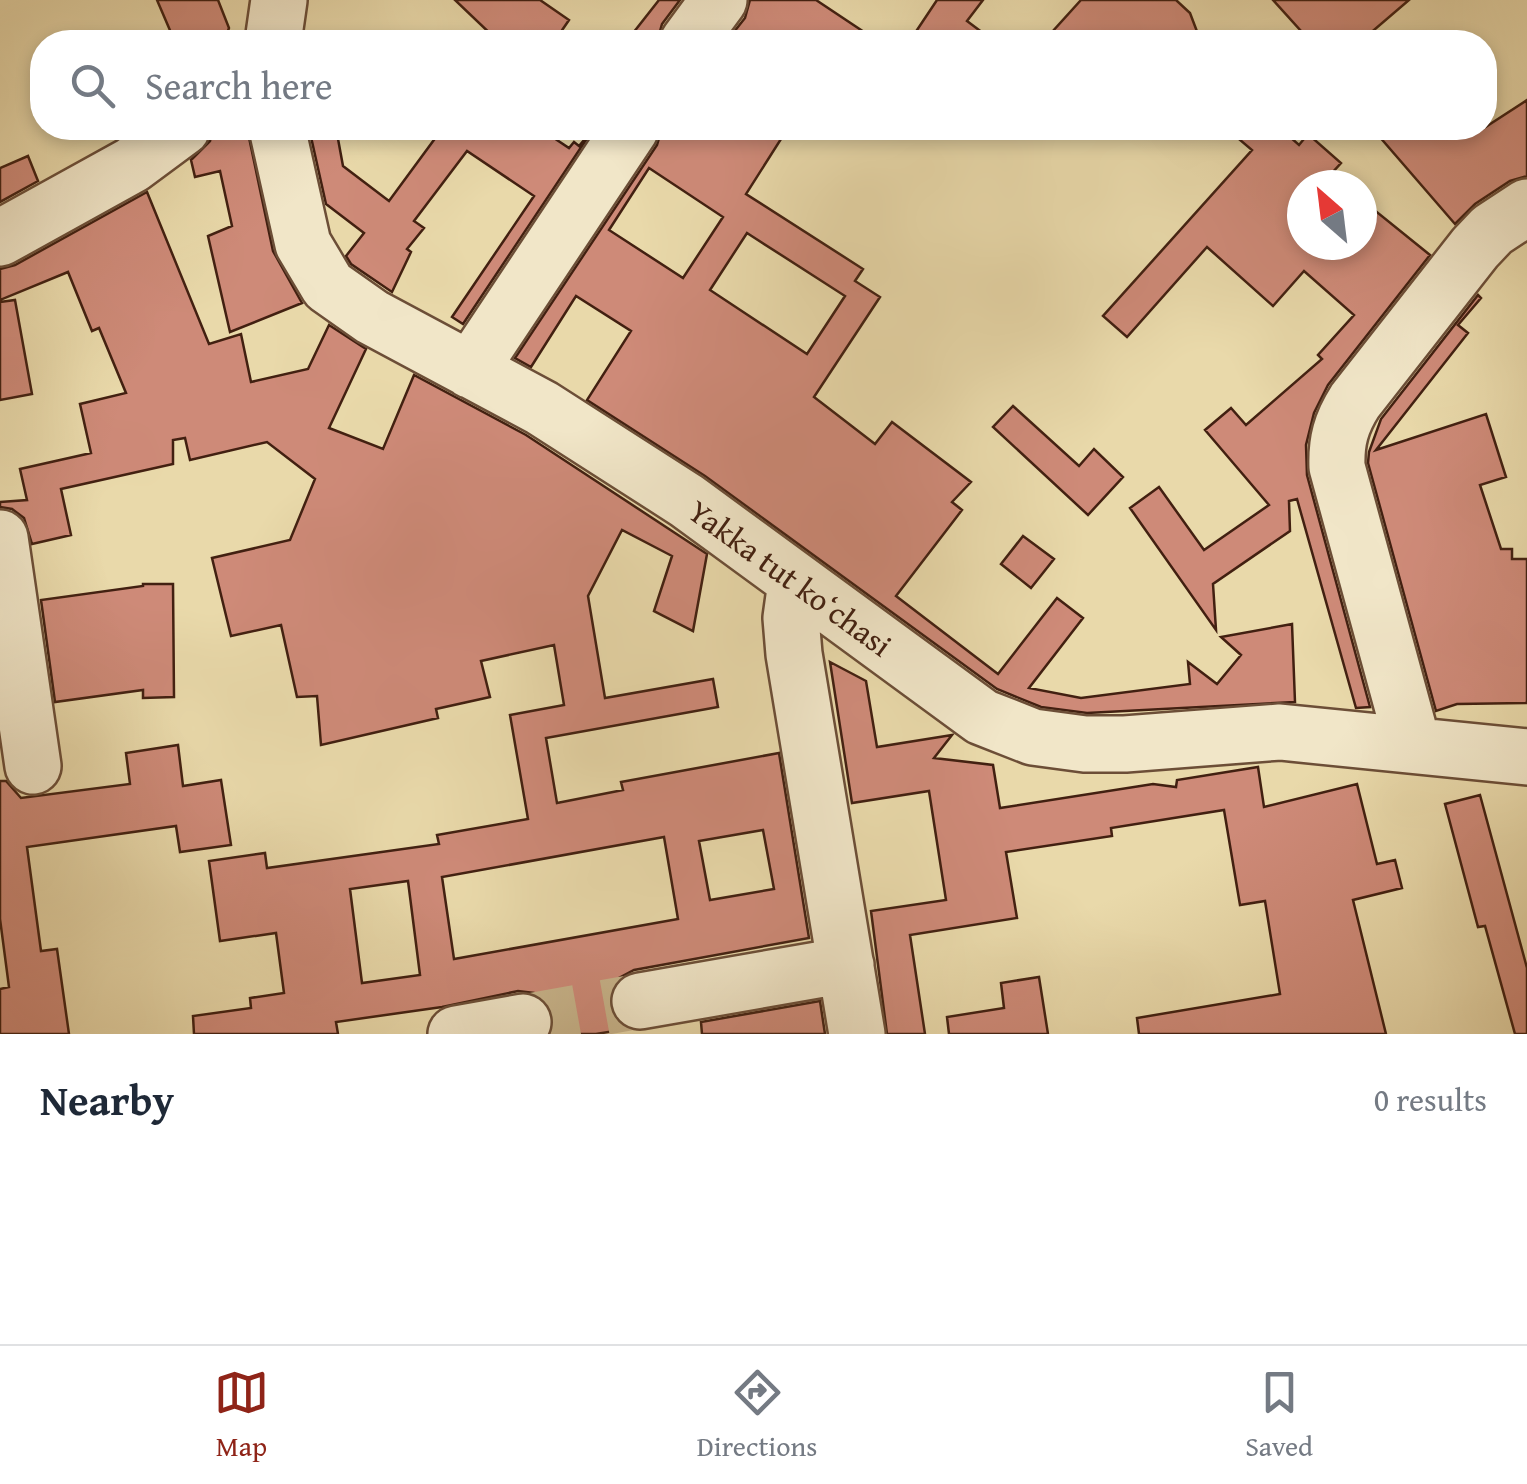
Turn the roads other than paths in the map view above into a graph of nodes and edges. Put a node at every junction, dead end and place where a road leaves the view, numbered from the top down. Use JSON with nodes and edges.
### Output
{"nodes":[{"id":1,"x":279,"y":0,"type":"edge"},
{"id":2,"x":719,"y":0,"type":"edge"},
{"id":3,"x":275,"y":30,"type":"edge"},
{"id":4,"x":697,"y":30,"type":"edge"},
{"id":5,"x":166,"y":140,"type":"edge"},
{"id":6,"x":280,"y":140,"type":"edge"},
{"id":7,"x":623,"y":140,"type":"edge"},
{"id":8,"x":1527,"y":207,"type":"edge"},
{"id":9,"x":0,"y":238,"type":"edge"},
{"id":10,"x":470,"y":370,"type":"junction"},
{"id":11,"x":0,"y":538,"type":"edge"},
{"id":12,"x":796,"y":582,"type":"junction"},
{"id":13,"x":1413,"y":745,"type":"junction"},
{"id":14,"x":1527,"y":757,"type":"edge"},
{"id":15,"x":33,"y":766,"type":"dead end"},
{"id":16,"x":846,"y":965,"type":"junction"},
{"id":17,"x":640,"y":1001,"type":"tunnel mouth"},
{"id":18,"x":523,"y":1022,"type":"tunnel mouth"},
{"id":19,"x":456,"y":1034,"type":"edge"},
{"id":20,"x":857,"y":1034,"type":"edge"}],
"edges":[{"from":1,"to":3,"type":"street"},
{"from":2,"to":4,"type":"street"},
{"from":5,"to":9,"type":"street"},
{"from":6,"to":10,"type":"street","name":"Yakka tut koʻchasi"},
{"from":7,"to":10,"type":"street"},
{"from":8,"to":13,"type":"street"},
{"from":10,"to":12,"type":"street","name":"Yakka tut koʻchasi"},
{"from":11,"to":15,"type":"street"},
{"from":12,"to":13,"type":"street","name":"Yakka tut koʻchasi"},
{"from":12,"to":16,"type":"street"},
{"from":13,"to":14,"type":"street","name":"Yakka tut koʻchasi"},
{"from":16,"to":17,"type":"street"},
{"from":16,"to":20,"type":"street"},
{"from":18,"to":19,"type":"street"}]}
